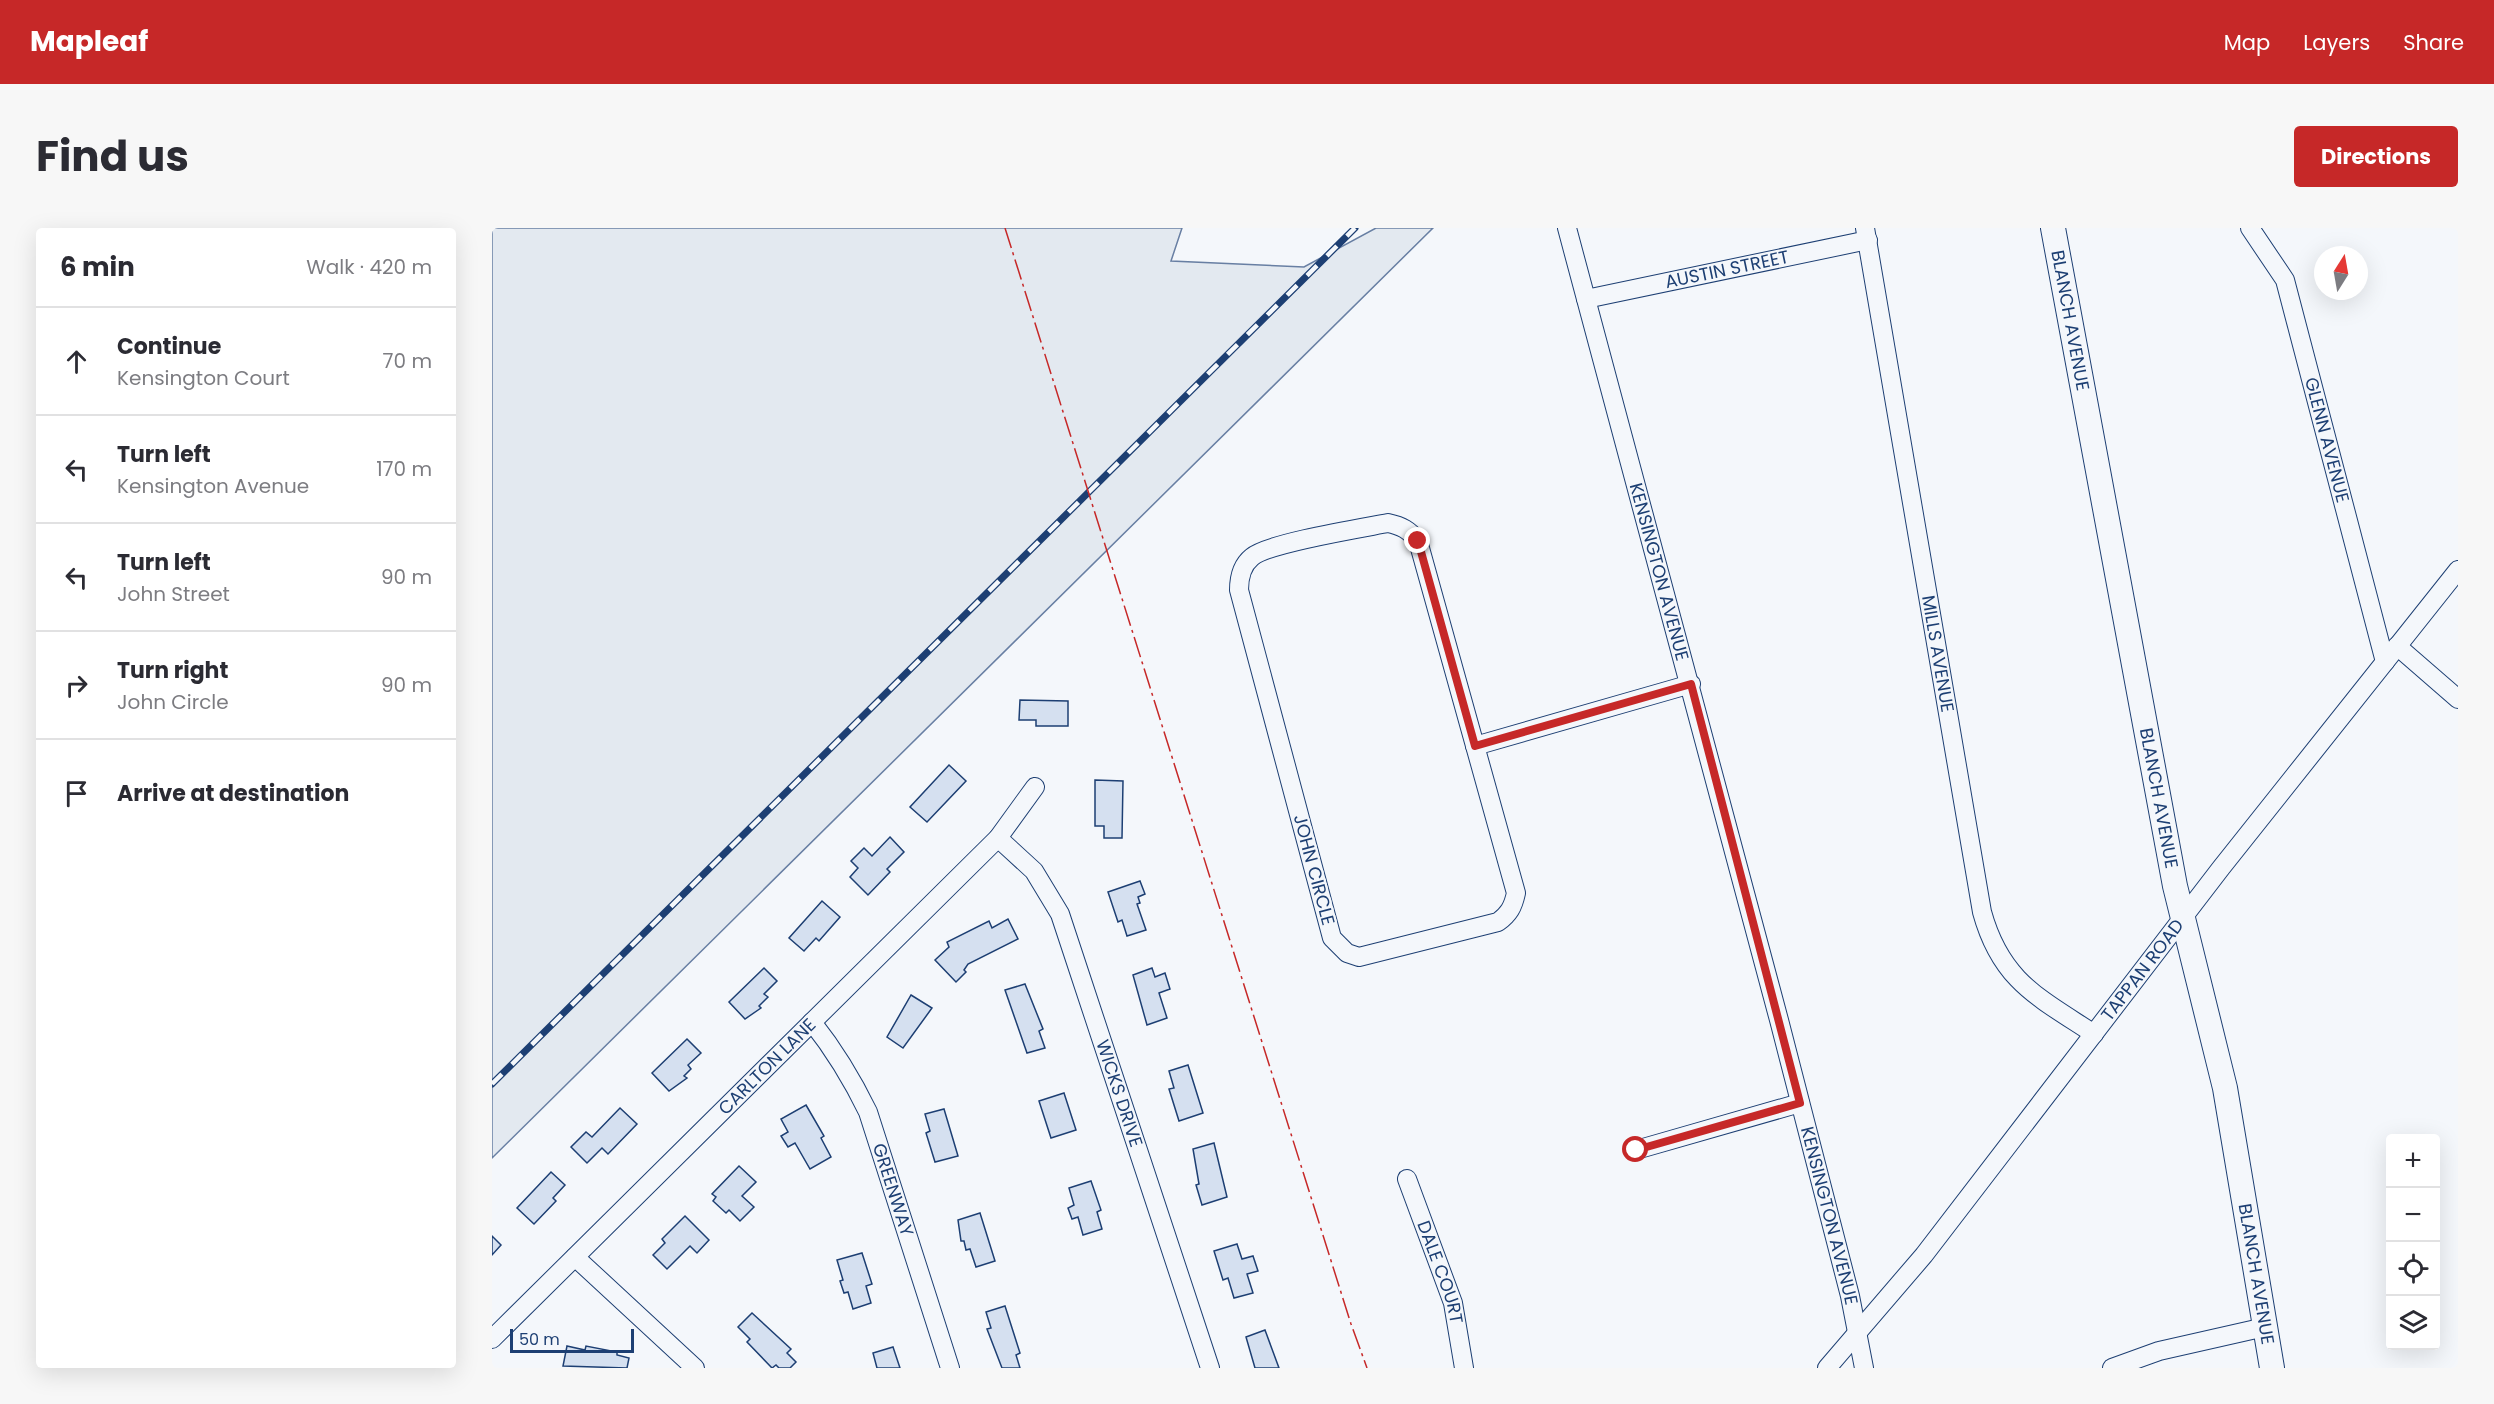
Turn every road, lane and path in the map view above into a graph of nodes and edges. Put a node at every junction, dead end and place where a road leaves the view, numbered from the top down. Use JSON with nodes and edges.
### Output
{"nodes":[{"id":1,"x":1567,"y":228,"type":"edge"},
{"id":2,"x":2053,"y":228,"type":"edge"},
{"id":3,"x":2250,"y":228,"type":"edge"},
{"id":4,"x":1867,"y":234,"type":"edge"},
{"id":5,"x":1586,"y":299,"type":"junction"},
{"id":6,"x":2458,"y":570,"type":"edge"},
{"id":7,"x":2397,"y":646,"type":"junction"},
{"id":8,"x":2385,"y":662,"type":"junction"},
{"id":9,"x":1691,"y":684,"type":"junction"},
{"id":10,"x":2458,"y":699,"type":"edge"},
{"id":11,"x":1475,"y":746,"type":"junction"},
{"id":12,"x":1035,"y":787,"type":"dead end"},
{"id":13,"x":998,"y":838,"type":"junction"},
{"id":14,"x":2182,"y":918,"type":"junction"},
{"id":15,"x":812,"y":1022,"type":"junction"},
{"id":16,"x":2094,"y":1034,"type":"junction"},
{"id":17,"x":1800,"y":1103,"type":"junction"},
{"id":18,"x":1636,"y":1150,"type":"dead end"},
{"id":19,"x":1407,"y":1179,"type":"dead end"},
{"id":20,"x":575,"y":1257,"type":"junction"},
{"id":21,"x":2265,"y":1327,"type":"junction"},
{"id":22,"x":1858,"y":1332,"type":"junction"},
{"id":23,"x":492,"y":1339,"type":"edge"},
{"id":24,"x":695,"y":1368,"type":"edge"},
{"id":25,"x":950,"y":1368,"type":"edge"},
{"id":26,"x":1210,"y":1368,"type":"edge"},
{"id":27,"x":1464,"y":1368,"type":"edge"},
{"id":28,"x":1827,"y":1368,"type":"edge"},
{"id":29,"x":1864,"y":1368,"type":"edge"},
{"id":30,"x":2112,"y":1368,"type":"edge"},
{"id":31,"x":2272,"y":1368,"type":"edge"}],
"edges":[{"from":1,"to":5,"type":"street","name":"KENSINGTON AVENUE"},
{"from":2,"to":14,"type":"main road","name":"BLANCH AVENUE"},
{"from":3,"to":8,"type":"street","name":"GLENN AVENUE"},
{"from":4,"to":5,"type":"street","name":"AUSTIN STREET"},
{"from":4,"to":16,"type":"street","name":"MILLS AVENUE"},
{"from":5,"to":9,"type":"street","name":"KENSINGTON AVENUE"},
{"from":6,"to":7,"type":"street","name":"TAPPAN ROAD"},
{"from":7,"to":8,"type":"street","name":"TAPPAN ROAD"},
{"from":7,"to":10,"type":"street"},
{"from":8,"to":14,"type":"street","name":"TAPPAN ROAD"},
{"from":9,"to":11,"type":"street"},
{"from":9,"to":17,"type":"street","name":"KENSINGTON AVENUE"},
{"from":11,"to":11,"type":"street","name":"JOHN CIRCLE"},
{"from":12,"to":13,"type":"street","name":"CARLTON LANE"},
{"from":13,"to":15,"type":"street","name":"CARLTON LANE"},
{"from":13,"to":26,"type":"street","name":"WICKS DRIVE"},
{"from":14,"to":16,"type":"street","name":"TAPPAN ROAD"},
{"from":14,"to":21,"type":"main road","name":"BLANCH AVENUE"},
{"from":15,"to":20,"type":"street","name":"CARLTON LANE"},
{"from":15,"to":25,"type":"street","name":"GREENWAY"},
{"from":16,"to":22,"type":"street","name":"TAPPAN ROAD"},
{"from":17,"to":18,"type":"street"},
{"from":17,"to":22,"type":"street","name":"KENSINGTON AVENUE"},
{"from":19,"to":27,"type":"street","name":"DALE COURT"},
{"from":20,"to":23,"type":"street","name":"CARLTON LANE"},
{"from":20,"to":24,"type":"street"},
{"from":21,"to":30,"type":"street"},
{"from":21,"to":31,"type":"main road","name":"BLANCH AVENUE"},
{"from":22,"to":28,"type":"street","name":"TAPPAN ROAD"},
{"from":22,"to":29,"type":"street","name":"KENSINGTON AVENUE"}]}
